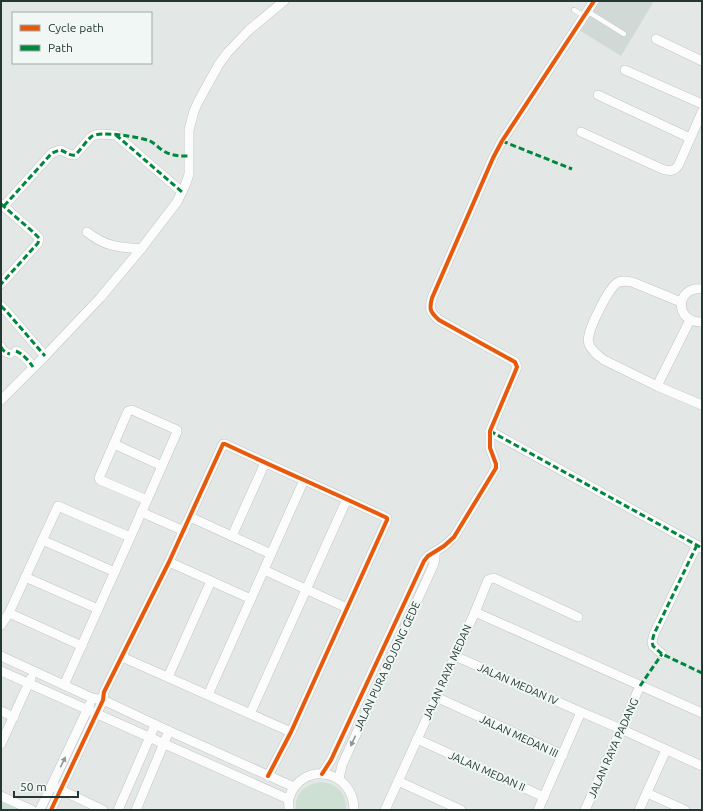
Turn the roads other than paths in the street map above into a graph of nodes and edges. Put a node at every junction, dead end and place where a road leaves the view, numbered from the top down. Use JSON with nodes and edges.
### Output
{"nodes":[{"id":1,"x":284,"y":1,"type":"edge"},
{"id":2,"x":594,"y":1,"type":"edge"},
{"id":3,"x":574,"y":10,"type":"dead end"},
{"id":4,"x":585,"y":14,"type":"junction"},
{"id":5,"x":624,"y":34,"type":"dead end"},
{"id":6,"x":656,"y":39,"type":"dead end"},
{"id":7,"x":702,"y":61,"type":"edge"},
{"id":8,"x":626,"y":70,"type":"dead end"},
{"id":9,"x":598,"y":95,"type":"dead end"},
{"id":10,"x":702,"y":104,"type":"edge"},
{"id":11,"x":702,"y":112,"type":"edge"},
{"id":12,"x":581,"y":132,"type":"dead end"},
{"id":13,"x":690,"y":138,"type":"junction"},
{"id":14,"x":182,"y":192,"type":"junction"},
{"id":15,"x":2,"y":205,"type":"edge"},
{"id":16,"x":87,"y":232,"type":"dead end"},
{"id":17,"x":141,"y":249,"type":"junction"},
{"id":18,"x":1,"y":284,"type":"edge"},
{"id":19,"x":702,"y":289,"type":"edge"},
{"id":20,"x":682,"y":302,"type":"junction"},
{"id":21,"x":1,"y":306,"type":"edge"},
{"id":22,"x":690,"y":320,"type":"junction"},
{"id":23,"x":702,"y":322,"type":"edge"},
{"id":24,"x":1,"y":347,"type":"edge"},
{"id":25,"x":45,"y":356,"type":"junction"},
{"id":26,"x":33,"y":367,"type":"junction"},
{"id":27,"x":657,"y":386,"type":"junction"},
{"id":28,"x":1,"y":400,"type":"edge"},
{"id":29,"x":702,"y":405,"type":"edge"},
{"id":30,"x":490,"y":432,"type":"junction"},
{"id":31,"x":114,"y":444,"type":"junction"},
{"id":32,"x":265,"y":463,"type":"junction"},
{"id":33,"x":162,"y":466,"type":"junction"},
{"id":34,"x":304,"y":480,"type":"junction"},
{"id":35,"x":347,"y":499,"type":"junction"},
{"id":36,"x":147,"y":500,"type":"junction"},
{"id":37,"x":141,"y":512,"type":"junction"},
{"id":38,"x":190,"y":517,"type":"junction"},
{"id":39,"x":184,"y":531,"type":"junction"},
{"id":40,"x":232,"y":536,"type":"junction"},
{"id":41,"x":130,"y":537,"type":"junction"},
{"id":42,"x":42,"y":540,"type":"junction"},
{"id":43,"x":699,"y":547,"type":"edge"},
{"id":44,"x":435,"y":552,"type":"junction"},
{"id":45,"x":271,"y":554,"type":"junction"},
{"id":46,"x":169,"y":562,"type":"junction"},
{"id":47,"x":264,"y":570,"type":"junction"},
{"id":48,"x":115,"y":572,"type":"junction"},
{"id":49,"x":26,"y":576,"type":"junction"},
{"id":50,"x":211,"y":581,"type":"junction"},
{"id":51,"x":306,"y":589,"type":"junction"},
{"id":52,"x":251,"y":599,"type":"junction"},
{"id":53,"x":347,"y":608,"type":"junction"},
{"id":54,"x":98,"y":609,"type":"junction"},
{"id":55,"x":475,"y":612,"type":"junction"},
{"id":56,"x":9,"y":613,"type":"junction"},
{"id":57,"x":578,"y":617,"type":"dead end"},
{"id":58,"x":1,"y":626,"type":"edge"},
{"id":59,"x":82,"y":646,"type":"junction"},
{"id":60,"x":662,"y":654,"type":"dead end"},
{"id":61,"x":1,"y":656,"type":"edge"},
{"id":62,"x":455,"y":656,"type":"junction"},
{"id":63,"x":122,"y":657,"type":"junction"},
{"id":64,"x":1,"y":671,"type":"edge"},
{"id":65,"x":33,"y":671,"type":"junction"},
{"id":66,"x":168,"y":677,"type":"junction"},
{"id":67,"x":29,"y":684,"type":"junction"},
{"id":68,"x":64,"y":685,"type":"junction"},
{"id":69,"x":640,"y":686,"type":"junction"},
{"id":70,"x":208,"y":695,"type":"junction"},
{"id":71,"x":104,"y":696,"type":"junction"},
{"id":72,"x":436,"y":697,"type":"junction"},
{"id":73,"x":92,"y":698,"type":"junction"},
{"id":74,"x":87,"y":710,"type":"junction"},
{"id":75,"x":1,"y":711,"type":"edge"},
{"id":76,"x":581,"y":712,"type":"junction"},
{"id":77,"x":702,"y":713,"type":"edge"},
{"id":78,"x":97,"y":714,"type":"junction"},
{"id":79,"x":250,"y":714,"type":"junction"},
{"id":80,"x":14,"y":717,"type":"junction"},
{"id":81,"x":155,"y":725,"type":"junction"},
{"id":82,"x":621,"y":729,"type":"junction"},
{"id":83,"x":169,"y":731,"type":"junction"},
{"id":84,"x":291,"y":732,"type":"junction"},
{"id":85,"x":149,"y":738,"type":"junction"},
{"id":86,"x":417,"y":739,"type":"junction"},
{"id":87,"x":1,"y":744,"type":"edge"},
{"id":88,"x":164,"y":744,"type":"junction"},
{"id":89,"x":666,"y":750,"type":"junction"},
{"id":90,"x":563,"y":755,"type":"junction"},
{"id":91,"x":702,"y":766,"type":"edge"},
{"id":92,"x":322,"y":774,"type":"junction"},
{"id":93,"x":268,"y":776,"type":"junction"},
{"id":94,"x":339,"y":779,"type":"junction"},
{"id":95,"x":398,"y":782,"type":"junction"},
{"id":96,"x":51,"y":785,"type":"junction"},
{"id":97,"x":294,"y":787,"type":"junction"},
{"id":98,"x":61,"y":790,"type":"junction"},
{"id":99,"x":647,"y":792,"type":"junction"},
{"id":100,"x":1,"y":796,"type":"edge"},
{"id":101,"x":544,"y":797,"type":"junction"},
{"id":102,"x":288,"y":799,"type":"junction"},
{"id":103,"x":32,"y":810,"type":"edge"},
{"id":104,"x":40,"y":810,"type":"edge"},
{"id":105,"x":51,"y":810,"type":"edge"},
{"id":106,"x":103,"y":810,"type":"edge"},
{"id":107,"x":118,"y":810,"type":"edge"},
{"id":108,"x":136,"y":810,"type":"edge"},
{"id":109,"x":289,"y":810,"type":"edge"},
{"id":110,"x":354,"y":810,"type":"edge"},
{"id":111,"x":385,"y":810,"type":"edge"},
{"id":112,"x":461,"y":810,"type":"edge"},
{"id":113,"x":538,"y":810,"type":"edge"},
{"id":114,"x":585,"y":810,"type":"edge"},
{"id":115,"x":639,"y":810,"type":"edge"},
{"id":116,"x":685,"y":810,"type":"edge"}],
"edges":[{"from":1,"to":14,"type":"street"},
{"from":2,"to":4,"type":"street"},
{"from":3,"to":4,"type":"lane"},
{"from":4,"to":5,"type":"lane"},
{"from":4,"to":30,"type":"street"},
{"from":6,"to":7,"type":"street"},
{"from":8,"to":10,"type":"street"},
{"from":9,"to":13,"type":"street"},
{"from":11,"to":13,"type":"street"},
{"from":12,"to":13,"type":"street"},
{"from":14,"to":15,"type":"street"},
{"from":14,"to":17,"type":"street"},
{"from":15,"to":18,"type":"street"},
{"from":16,"to":17,"type":"street"},
{"from":17,"to":25,"type":"street"},
{"from":19,"to":20,"type":"street"},
{"from":20,"to":22,"type":"street"},
{"from":20,"to":27,"type":"street"},
{"from":21,"to":25,"type":"street"},
{"from":22,"to":23,"type":"street"},
{"from":22,"to":27,"type":"street"},
{"from":24,"to":26,"type":"street"},
{"from":25,"to":26,"type":"street"},
{"from":26,"to":28,"type":"street"},
{"from":27,"to":29,"type":"street"},
{"from":30,"to":43,"type":"street"},
{"from":30,"to":44,"type":"street"},
{"from":31,"to":33,"type":"street"},
{"from":31,"to":33,"type":"street"},
{"from":31,"to":36,"type":"street"},
{"from":32,"to":34,"type":"street"},
{"from":32,"to":38,"type":"street"},
{"from":32,"to":40,"type":"street"},
{"from":33,"to":36,"type":"street"},
{"from":34,"to":35,"type":"street"},
{"from":34,"to":45,"type":"street"},
{"from":35,"to":51,"type":"street"},
{"from":35,"to":53,"type":"street"},
{"from":36,"to":37,"type":"street"},
{"from":37,"to":39,"type":"street"},
{"from":37,"to":41,"type":"street"},
{"from":38,"to":39,"type":"street"},
{"from":38,"to":40,"type":"street"},
{"from":39,"to":46,"type":"street"},
{"from":40,"to":45,"type":"street"},
{"from":41,"to":42,"type":"street"},
{"from":41,"to":48,"type":"street"},
{"from":42,"to":48,"type":"street"},
{"from":42,"to":49,"type":"street"},
{"from":43,"to":60,"type":"street"},
{"from":44,"to":92,"type":"street"},
{"from":44,"to":94,"type":"street","name":"JALAN PURA BOJONG GEDE","one_way":true},
{"from":45,"to":47,"type":"street"},
{"from":46,"to":50,"type":"street"},
{"from":46,"to":63,"type":"street"},
{"from":47,"to":51,"type":"street"},
{"from":47,"to":52,"type":"street"},
{"from":48,"to":54,"type":"street"},
{"from":49,"to":54,"type":"street"},
{"from":49,"to":56,"type":"street"},
{"from":50,"to":52,"type":"street"},
{"from":50,"to":66,"type":"street"},
{"from":51,"to":53,"type":"street"},
{"from":51,"to":79,"type":"street"},
{"from":52,"to":70,"type":"street"},
{"from":53,"to":84,"type":"street"},
{"from":54,"to":59,"type":"street"},
{"from":55,"to":57,"type":"street"},
{"from":55,"to":62,"type":"street","name":"JALAN RAYA MEDAN"},
{"from":55,"to":69,"type":"street","name":"JALAN RAYA MEDAN"},
{"from":56,"to":58,"type":"street"},
{"from":56,"to":59,"type":"street"},
{"from":59,"to":68,"type":"street"},
{"from":61,"to":65,"type":"street"},
{"from":62,"to":72,"type":"street","name":"JALAN RAYA MEDAN"},
{"from":62,"to":76,"type":"street","name":"JALAN MEDAN IV"},
{"from":63,"to":66,"type":"street"},
{"from":63,"to":71,"type":"street"},
{"from":64,"to":67,"type":"street"},
{"from":65,"to":67,"type":"street"},
{"from":65,"to":68,"type":"street"},
{"from":66,"to":70,"type":"street"},
{"from":67,"to":74,"type":"street"},
{"from":67,"to":80,"type":"street"},
{"from":68,"to":73,"type":"street"},
{"from":69,"to":77,"type":"street","name":"JALAN RAYA MEDAN"},
{"from":69,"to":82,"type":"street","name":"JALAN RAYA PADANG"},
{"from":70,"to":79,"type":"street"},
{"from":71,"to":73,"type":"street"},
{"from":71,"to":78,"type":"street"},
{"from":71,"to":81,"type":"street"},
{"from":72,"to":86,"type":"street","name":"JALAN RAYA MEDAN"},
{"from":72,"to":90,"type":"street","name":"JALAN MEDAN III"},
{"from":73,"to":74,"type":"street"},
{"from":74,"to":78,"type":"street"},
{"from":96,"to":74,"type":"street","one_way":true},
{"from":75,"to":80,"type":"street"},
{"from":76,"to":82,"type":"street","name":"JALAN MEDAN IV"},
{"from":76,"to":90,"type":"street"},
{"from":78,"to":85,"type":"street"},
{"from":78,"to":98,"type":"street"},
{"from":79,"to":84,"type":"street"},
{"from":80,"to":87,"type":"street"},
{"from":81,"to":83,"type":"street"},
{"from":81,"to":85,"type":"street"},
{"from":82,"to":89,"type":"street","name":"JALAN MEDAN IV"},
{"from":82,"to":114,"type":"street","name":"JALAN RAYA PADANG"},
{"from":83,"to":88,"type":"street"},
{"from":83,"to":93,"type":"street"},
{"from":84,"to":93,"type":"street"},
{"from":85,"to":88,"type":"street"},
{"from":85,"to":107,"type":"street"},
{"from":86,"to":95,"type":"street","name":"JALAN RAYA MEDAN"},
{"from":86,"to":101,"type":"street","name":"JALAN MEDAN II"},
{"from":88,"to":102,"type":"street"},
{"from":88,"to":108,"type":"street"},
{"from":89,"to":91,"type":"street","name":"JALAN MEDAN IV"},
{"from":89,"to":99,"type":"street"},
{"from":90,"to":101,"type":"street","name":"JALAN MEDAN III"},
{"from":92,"to":94,"type":"street"},
{"from":92,"to":97,"type":"street"},
{"from":93,"to":97,"type":"street"},
{"from":94,"to":110,"type":"street"},
{"from":95,"to":111,"type":"street","name":"JALAN RAYA MEDAN"},
{"from":95,"to":112,"type":"street"},
{"from":96,"to":98,"type":"street"},
{"from":96,"to":104,"type":"street"},
{"from":97,"to":102,"type":"street"},
{"from":98,"to":105,"type":"street"},
{"from":98,"to":106,"type":"street"},
{"from":99,"to":115,"type":"street"},
{"from":99,"to":116,"type":"street"},
{"from":100,"to":103,"type":"street"},
{"from":101,"to":113,"type":"street"},
{"from":102,"to":109,"type":"street"}]}
